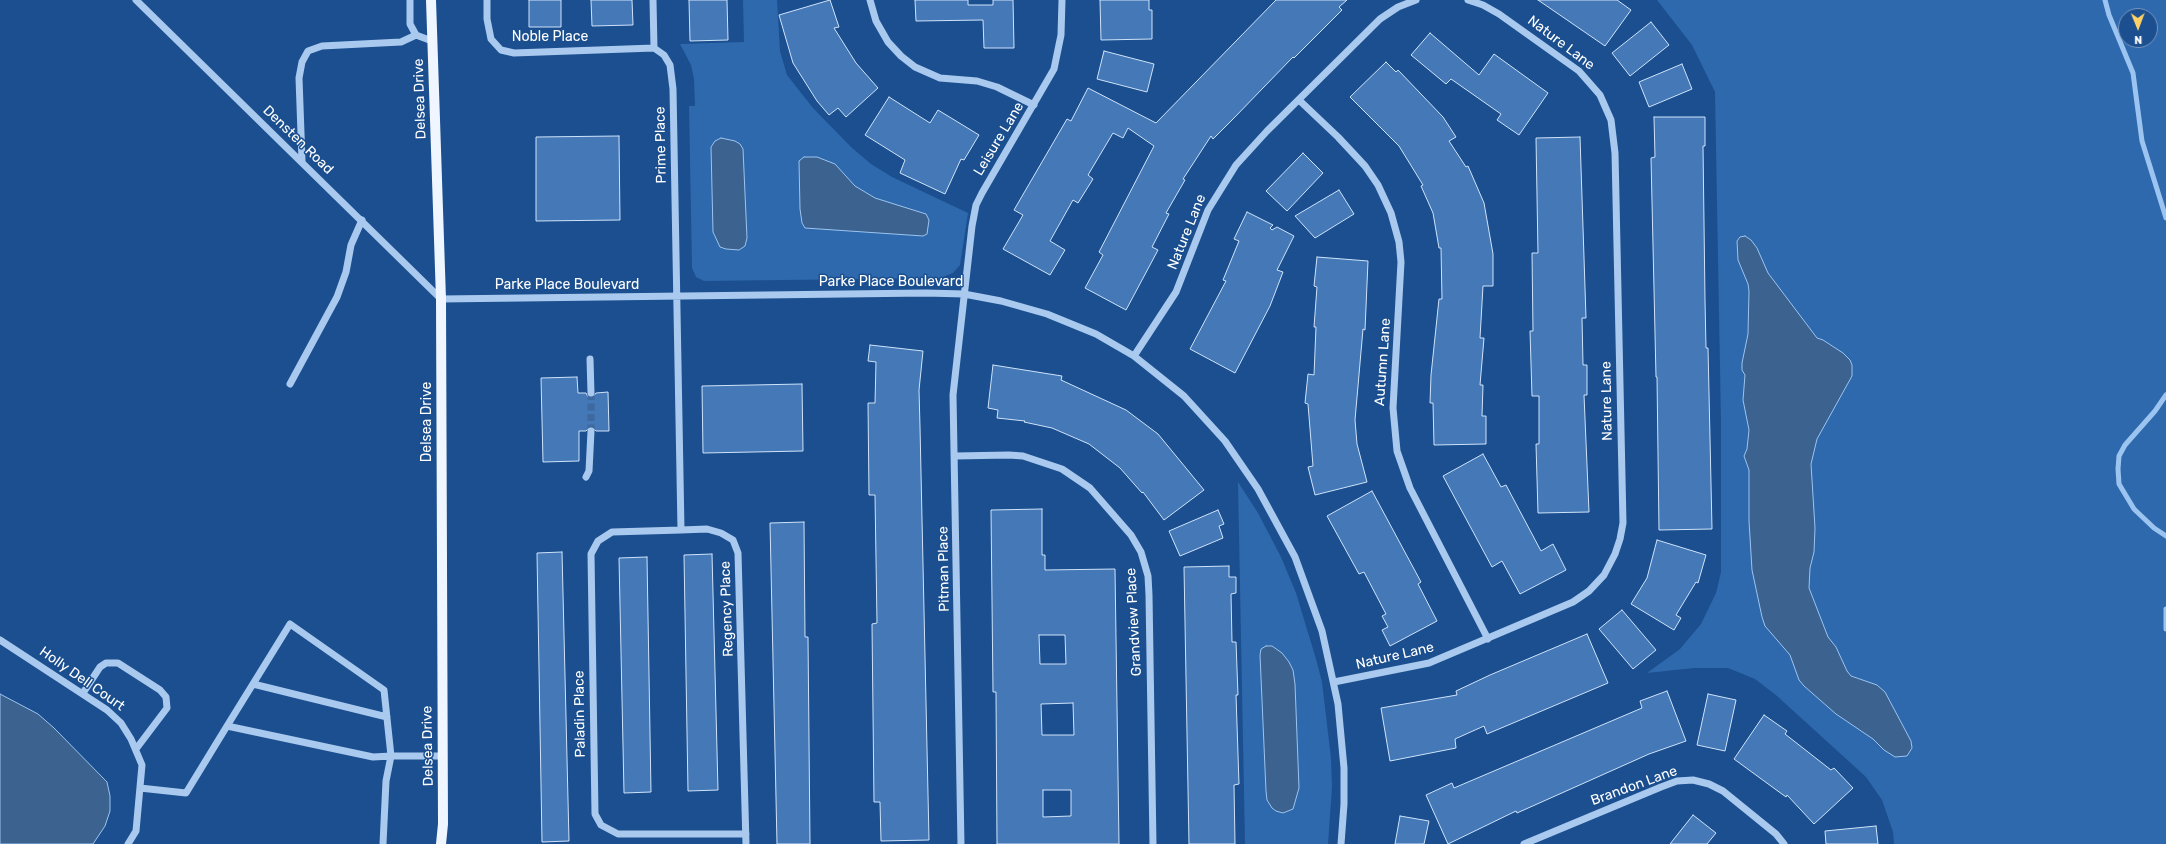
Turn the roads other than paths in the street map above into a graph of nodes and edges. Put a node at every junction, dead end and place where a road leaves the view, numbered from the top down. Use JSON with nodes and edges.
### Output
{"nodes":[{"id":1,"x":136,"y":0,"type":"edge"},
{"id":2,"x":410,"y":0,"type":"edge"},
{"id":3,"x":431,"y":0,"type":"edge"},
{"id":4,"x":487,"y":0,"type":"edge"},
{"id":5,"x":653,"y":0,"type":"edge"},
{"id":6,"x":870,"y":0,"type":"edge"},
{"id":7,"x":1062,"y":0,"type":"edge"},
{"id":8,"x":1416,"y":0,"type":"edge"},
{"id":9,"x":1468,"y":0,"type":"edge"},
{"id":10,"x":416,"y":35,"type":"junction"},
{"id":11,"x":432,"y":40,"type":"junction"},
{"id":12,"x":654,"y":48,"type":"junction"},
{"id":13,"x":1299,"y":100,"type":"junction"},
{"id":14,"x":1034,"y":105,"type":"junction"},
{"id":15,"x":302,"y":161,"type":"junction"},
{"id":16,"x":362,"y":220,"type":"junction"},
{"id":17,"x":964,"y":294,"type":"junction"},
{"id":18,"x":677,"y":297,"type":"junction"},
{"id":19,"x":441,"y":299,"type":"junction"},
{"id":20,"x":1134,"y":356,"type":"junction"},
{"id":21,"x":590,"y":359,"type":"dead end"},
{"id":22,"x":290,"y":384,"type":"dead end"},
{"id":23,"x":591,"y":393,"type":"tunnel mouth"},
{"id":24,"x":591,"y":431,"type":"tunnel mouth"},
{"id":25,"x":955,"y":456,"type":"junction"},
{"id":26,"x":586,"y":477,"type":"dead end"},
{"id":27,"x":681,"y":530,"type":"junction"},
{"id":28,"x":1488,"y":639,"type":"junction"},
{"id":29,"x":0,"y":640,"type":"edge"},
{"id":30,"x":1334,"y":682,"type":"junction"},
{"id":31,"x":253,"y":684,"type":"junction"},
{"id":32,"x":83,"y":693,"type":"junction"},
{"id":33,"x":387,"y":717,"type":"junction"},
{"id":34,"x":227,"y":726,"type":"junction"},
{"id":35,"x":136,"y":749,"type":"junction"},
{"id":36,"x":390,"y":756,"type":"junction"},
{"id":37,"x":442,"y":756,"type":"junction"},
{"id":38,"x":140,"y":788,"type":"junction"},
{"id":39,"x":746,"y":834,"type":"junction"},
{"id":40,"x":128,"y":844,"type":"edge"},
{"id":41,"x":383,"y":844,"type":"edge"},
{"id":42,"x":441,"y":844,"type":"edge"},
{"id":43,"x":746,"y":844,"type":"edge"},
{"id":44,"x":961,"y":844,"type":"edge"},
{"id":45,"x":1153,"y":844,"type":"edge"},
{"id":46,"x":1340,"y":844,"type":"edge"},
{"id":47,"x":1524,"y":844,"type":"edge"},
{"id":48,"x":1784,"y":844,"type":"edge"}],
"edges":[{"from":1,"to":15,"type":"street","name":"Densten Road"},
{"from":2,"to":10,"type":"street"},
{"from":3,"to":11,"type":"main road","name":"Delsea Drive"},
{"from":4,"to":12,"type":"street","name":"Noble Place"},
{"from":5,"to":12,"type":"street"},
{"from":6,"to":14,"type":"street"},
{"from":7,"to":14,"type":"street","name":"Leisure Lane"},
{"from":8,"to":13,"type":"street","name":"Nature Lane"},
{"from":9,"to":28,"type":"street","name":"Nature Lane"},
{"from":10,"to":11,"type":"street"},
{"from":10,"to":15,"type":"street"},
{"from":11,"to":19,"type":"main road","name":"Delsea Drive"},
{"from":12,"to":18,"type":"street","name":"Prime Place"},
{"from":13,"to":20,"type":"street","name":"Nature Lane"},
{"from":13,"to":28,"type":"street","name":"Autumn Lane"},
{"from":14,"to":17,"type":"street","name":"Leisure Lane"},
{"from":15,"to":16,"type":"street","name":"Densten Road"},
{"from":16,"to":19,"type":"street","name":"Densten Road"},
{"from":16,"to":22,"type":"street"},
{"from":17,"to":18,"type":"street","name":"Parke Place Boulevard"},
{"from":17,"to":20,"type":"street","name":"Parke Place Boulevard"},
{"from":17,"to":25,"type":"street","name":"Pitman Place"},
{"from":18,"to":19,"type":"street","name":"Parke Place Boulevard"},
{"from":18,"to":27,"type":"street"},
{"from":19,"to":37,"type":"main road","name":"Delsea Drive"},
{"from":20,"to":30,"type":"street","name":"Parke Place Boulevard"},
{"from":21,"to":23,"type":"street"},
{"from":24,"to":26,"type":"street"},
{"from":25,"to":44,"type":"street","name":"Pitman Place"},
{"from":25,"to":45,"type":"street","name":"Grandview Place"},
{"from":27,"to":39,"type":"street","name":"Regency Place"},
{"from":27,"to":39,"type":"street","name":"Paladin Place"},
{"from":28,"to":30,"type":"street","name":"Nature Lane"},
{"from":29,"to":32,"type":"street","name":"Holly Dell Court"},
{"from":30,"to":46,"type":"street","name":"Parke Place Boulevard"},
{"from":31,"to":33,"type":"street"},
{"from":31,"to":33,"type":"street"},
{"from":31,"to":34,"type":"street"},
{"from":32,"to":35,"type":"street","name":"Holly Dell Court"},
{"from":32,"to":35,"type":"street"},
{"from":33,"to":36,"type":"street"},
{"from":34,"to":36,"type":"street"},
{"from":34,"to":38,"type":"street"},
{"from":35,"to":38,"type":"street","name":"Holly Dell Court"},
{"from":36,"to":37,"type":"street"},
{"from":36,"to":41,"type":"street"},
{"from":37,"to":42,"type":"main road","name":"Delsea Drive"},
{"from":38,"to":40,"type":"street","name":"Holly Dell Court"},
{"from":39,"to":43,"type":"street","name":"Regency Place"},
{"from":47,"to":48,"type":"street","name":"Brandon Lane"}]}
